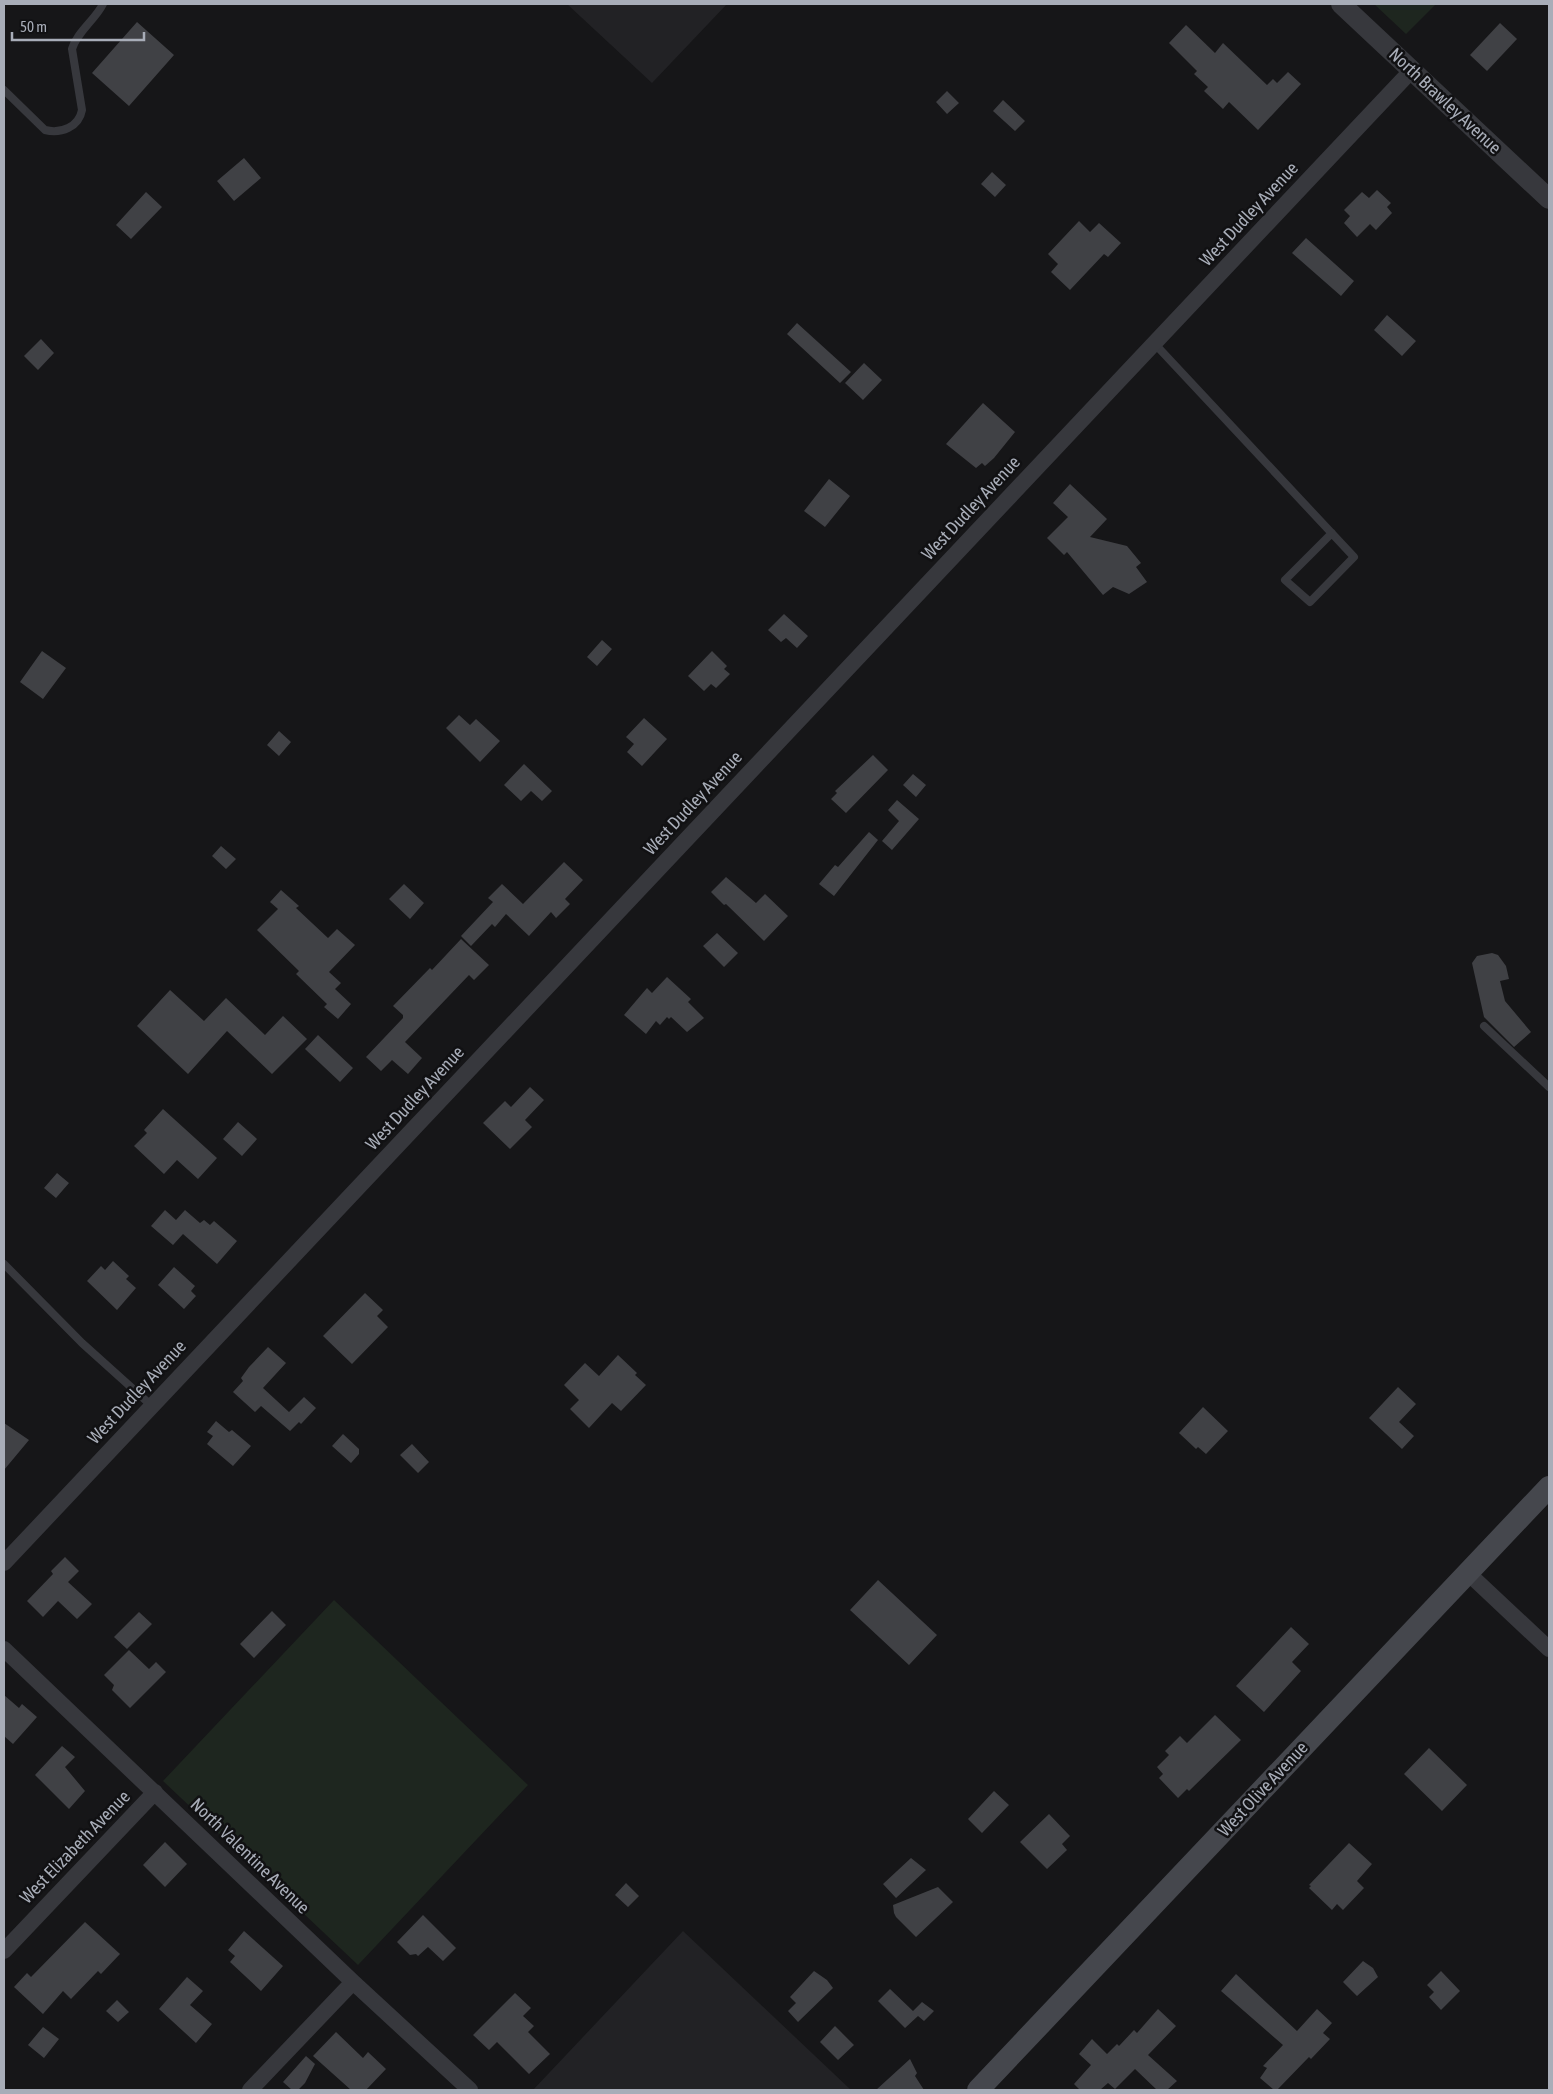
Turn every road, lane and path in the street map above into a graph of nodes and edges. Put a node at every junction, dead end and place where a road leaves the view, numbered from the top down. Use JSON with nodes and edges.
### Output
{"nodes":[{"id":1,"x":103,"y":4,"type":"edge"},
{"id":2,"x":1341,"y":4,"type":"edge"},
{"id":3,"x":1411,"y":70,"type":"junction"},
{"id":4,"x":4,"y":90,"type":"edge"},
{"id":5,"x":1549,"y":199,"type":"edge"},
{"id":6,"x":1154,"y":343,"type":"junction"},
{"id":7,"x":1332,"y":533,"type":"junction"},
{"id":8,"x":1484,"y":1026,"type":"dead end"},
{"id":9,"x":1549,"y":1087,"type":"edge"},
{"id":10,"x":4,"y":1264,"type":"edge"},
{"id":11,"x":152,"y":1406,"type":"junction"},
{"id":12,"x":1549,"y":1487,"type":"edge"},
{"id":13,"x":4,"y":1563,"type":"edge"},
{"id":14,"x":1468,"y":1573,"type":"junction"},
{"id":15,"x":4,"y":1649,"type":"edge"},
{"id":16,"x":1549,"y":1649,"type":"edge"},
{"id":17,"x":155,"y":1792,"type":"junction"},
{"id":18,"x":4,"y":1951,"type":"edge"},
{"id":19,"x":353,"y":1982,"type":"junction"},
{"id":20,"x":250,"y":2090,"type":"edge"},
{"id":21,"x":470,"y":2090,"type":"edge"},
{"id":22,"x":978,"y":2090,"type":"edge"}],
"edges":[{"from":1,"to":4,"type":"lane"},
{"from":2,"to":3,"type":"street","name":"North Brawley Avenue"},
{"from":3,"to":5,"type":"street","name":"North Brawley Avenue"},
{"from":3,"to":6,"type":"street","name":"West Dudley Avenue"},
{"from":6,"to":7,"type":"lane"},
{"from":6,"to":11,"type":"street","name":"West Dudley Avenue"},
{"from":7,"to":7,"type":"lane"},
{"from":8,"to":9,"type":"lane"},
{"from":10,"to":11,"type":"lane"},
{"from":11,"to":13,"type":"street","name":"West Dudley Avenue"},
{"from":12,"to":14,"type":"main road","name":"West Olive Avenue"},
{"from":14,"to":16,"type":"street"},
{"from":14,"to":22,"type":"main road","name":"West Olive Avenue"},
{"from":15,"to":17,"type":"street","name":"North Valentine Avenue"},
{"from":17,"to":18,"type":"street","name":"West Elizabeth Avenue"},
{"from":17,"to":19,"type":"street","name":"North Valentine Avenue"},
{"from":19,"to":20,"type":"street"},
{"from":19,"to":21,"type":"street","name":"North Valentine Avenue"}]}
